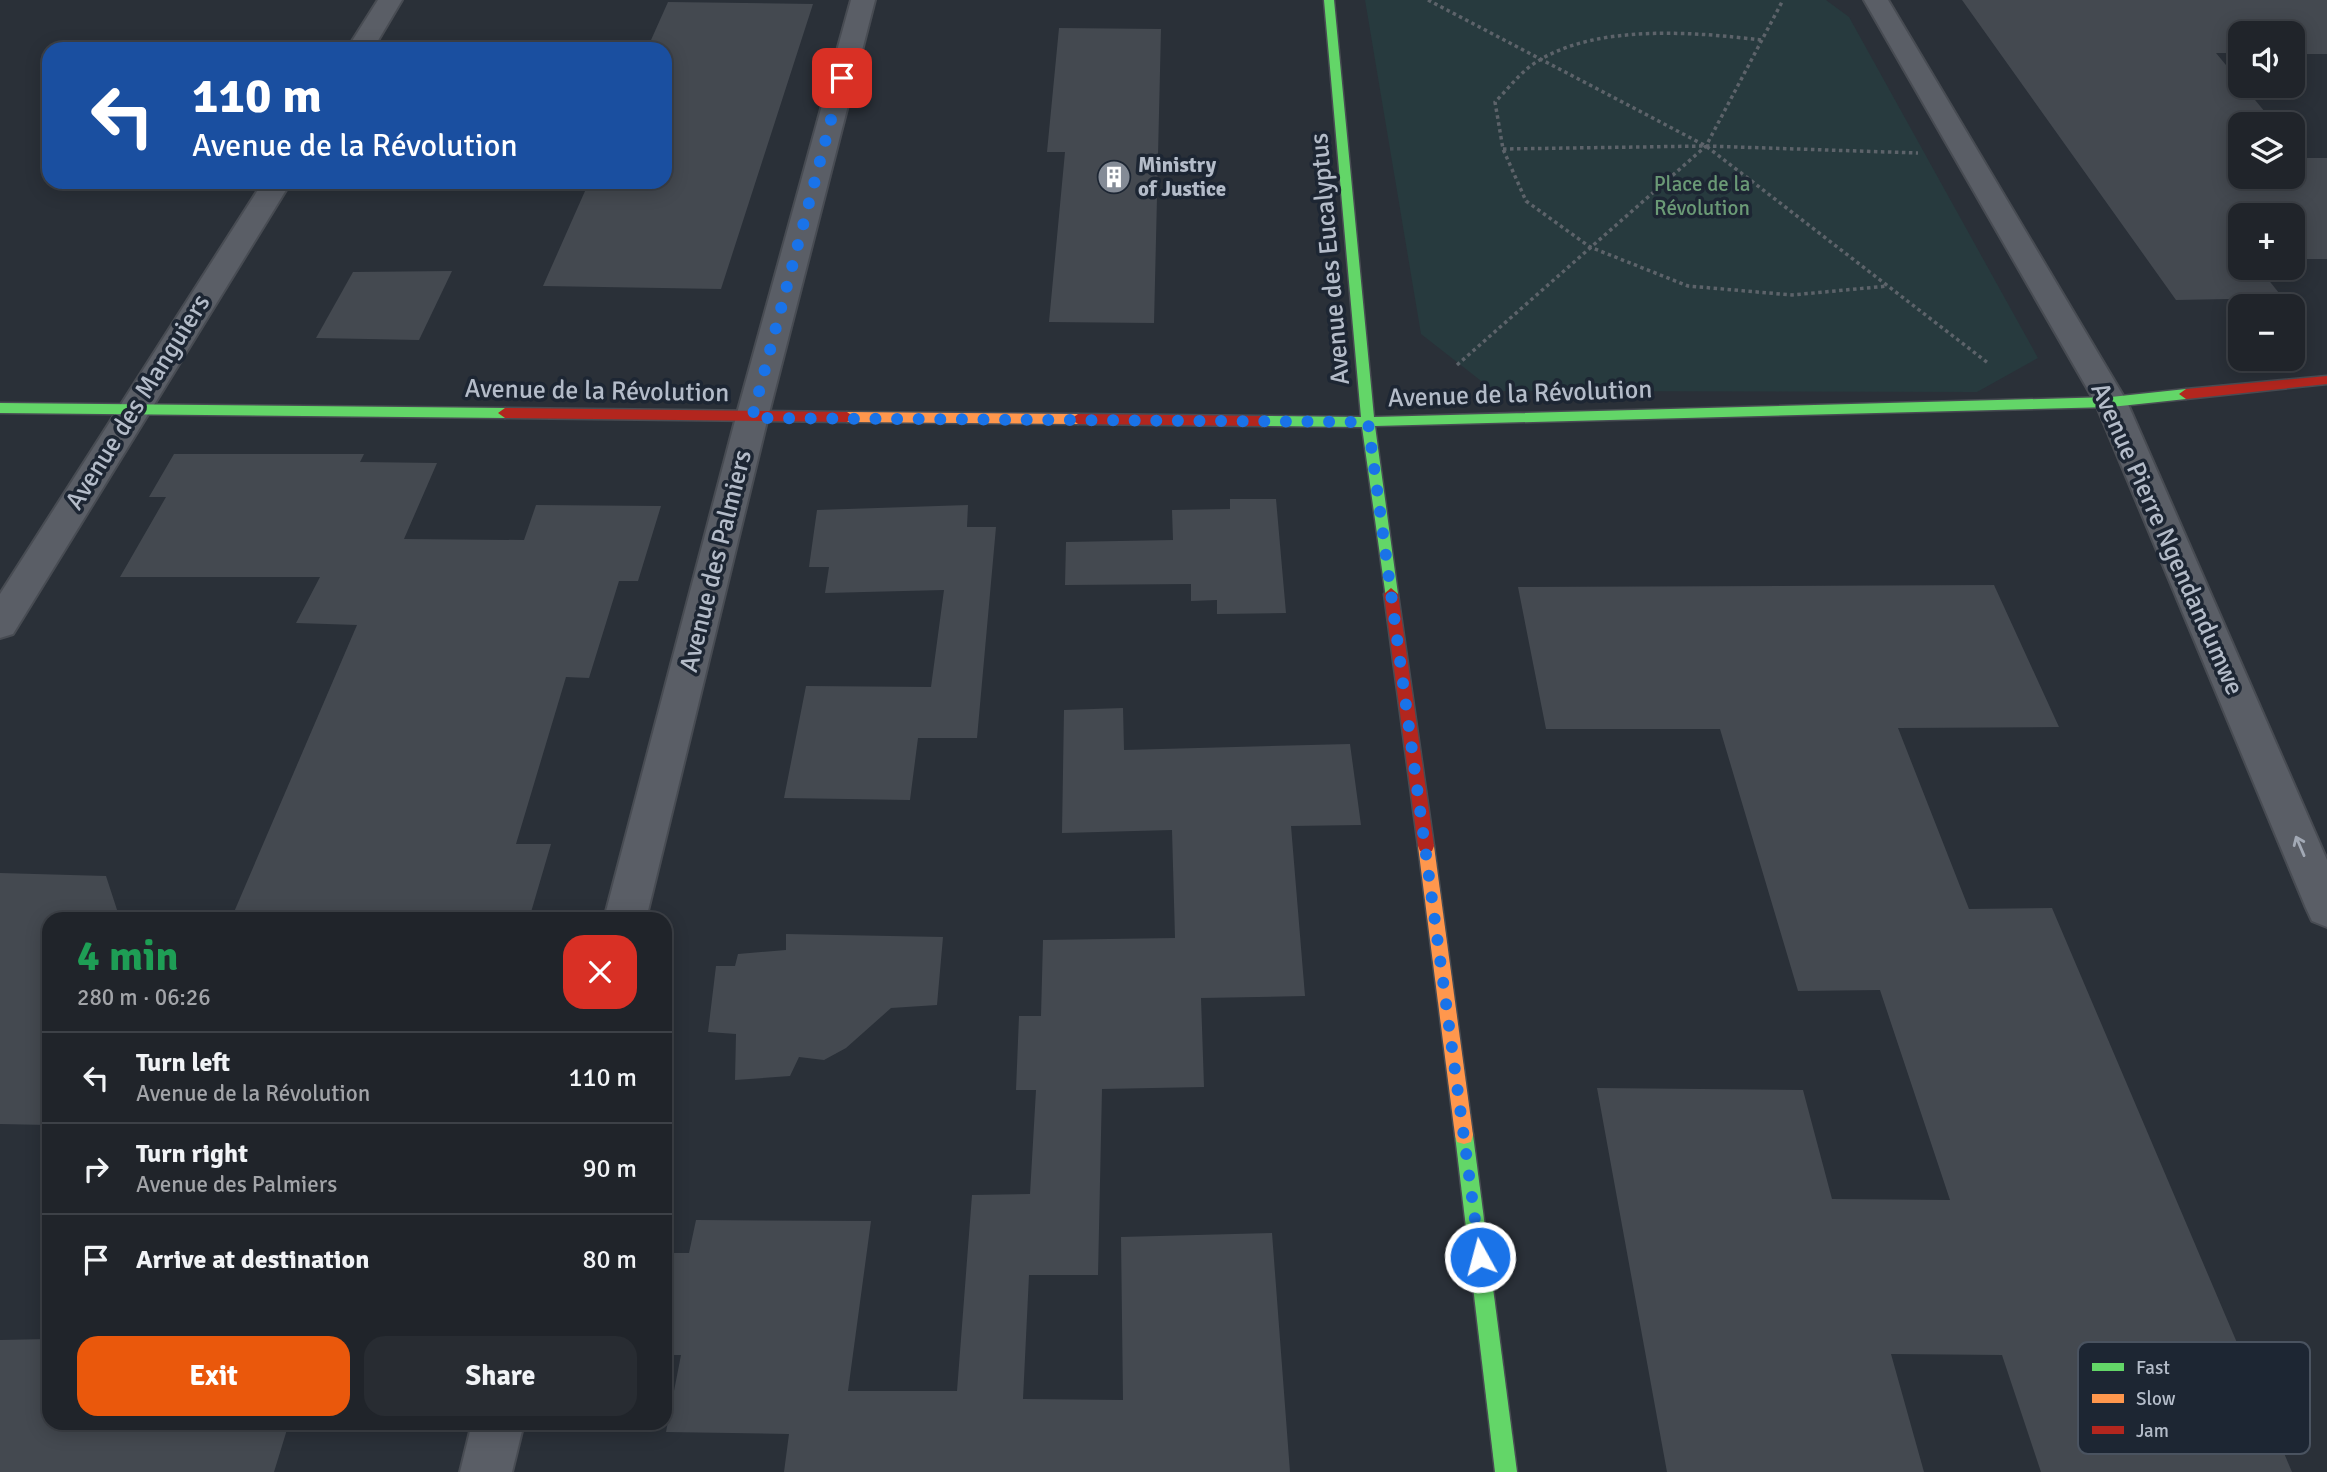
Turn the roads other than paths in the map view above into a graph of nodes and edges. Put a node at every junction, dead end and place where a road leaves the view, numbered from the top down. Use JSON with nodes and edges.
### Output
{"nodes":[{"id":1,"x":390,"y":0,"type":"edge"},
{"id":2,"x":863,"y":0,"type":"edge"},
{"id":3,"x":1329,"y":0,"type":"edge"},
{"id":4,"x":1876,"y":0,"type":"edge"},
{"id":5,"x":364,"y":42,"type":"edge"},
{"id":6,"x":273,"y":189,"type":"edge"},
{"id":7,"x":2327,"y":380,"type":"edge"},
{"id":8,"x":2111,"y":402,"type":"junction"},
{"id":9,"x":0,"y":408,"type":"edge"},
{"id":10,"x":132,"y":410,"type":"junction"},
{"id":11,"x":752,"y":418,"type":"junction"},
{"id":12,"x":1368,"y":422,"type":"junction"},
{"id":13,"x":0,"y":624,"type":"edge"},
{"id":14,"x":2327,"y":908,"type":"edge"},
{"id":15,"x":627,"y":912,"type":"edge"},
{"id":16,"x":496,"y":1430,"type":"edge"},
{"id":17,"x":485,"y":1472,"type":"edge"},
{"id":18,"x":1506,"y":1472,"type":"edge"}],
"edges":[{"from":1,"to":5,"type":"street"},
{"from":2,"to":11,"type":"street","name":"Avenue des Palmiers"},
{"from":3,"to":12,"type":"street","name":"Avenue des Eucalyptus"},
{"from":4,"to":8,"type":"street","name":"Avenue Pierre Ngendandumwe"},
{"from":6,"to":10,"type":"street","name":"Avenue des Manguiers"},
{"from":7,"to":8,"type":"street","name":"Avenue de la Révolution"},
{"from":8,"to":12,"type":"street","name":"Avenue de la Révolution"},
{"from":14,"to":8,"type":"street","name":"Avenue Pierre Ngendandumwe","one_way":true},
{"from":9,"to":10,"type":"street","name":"Avenue de la Révolution"},
{"from":10,"to":11,"type":"street","name":"Avenue de la Révolution"},
{"from":10,"to":13,"type":"street","name":"Avenue des Manguiers"},
{"from":11,"to":12,"type":"street","name":"Avenue de la Révolution"},
{"from":11,"to":15,"type":"street","name":"Avenue des Palmiers"},
{"from":12,"to":18,"type":"street","name":"Avenue des Eucalyptus"},
{"from":16,"to":17,"type":"street"}]}
